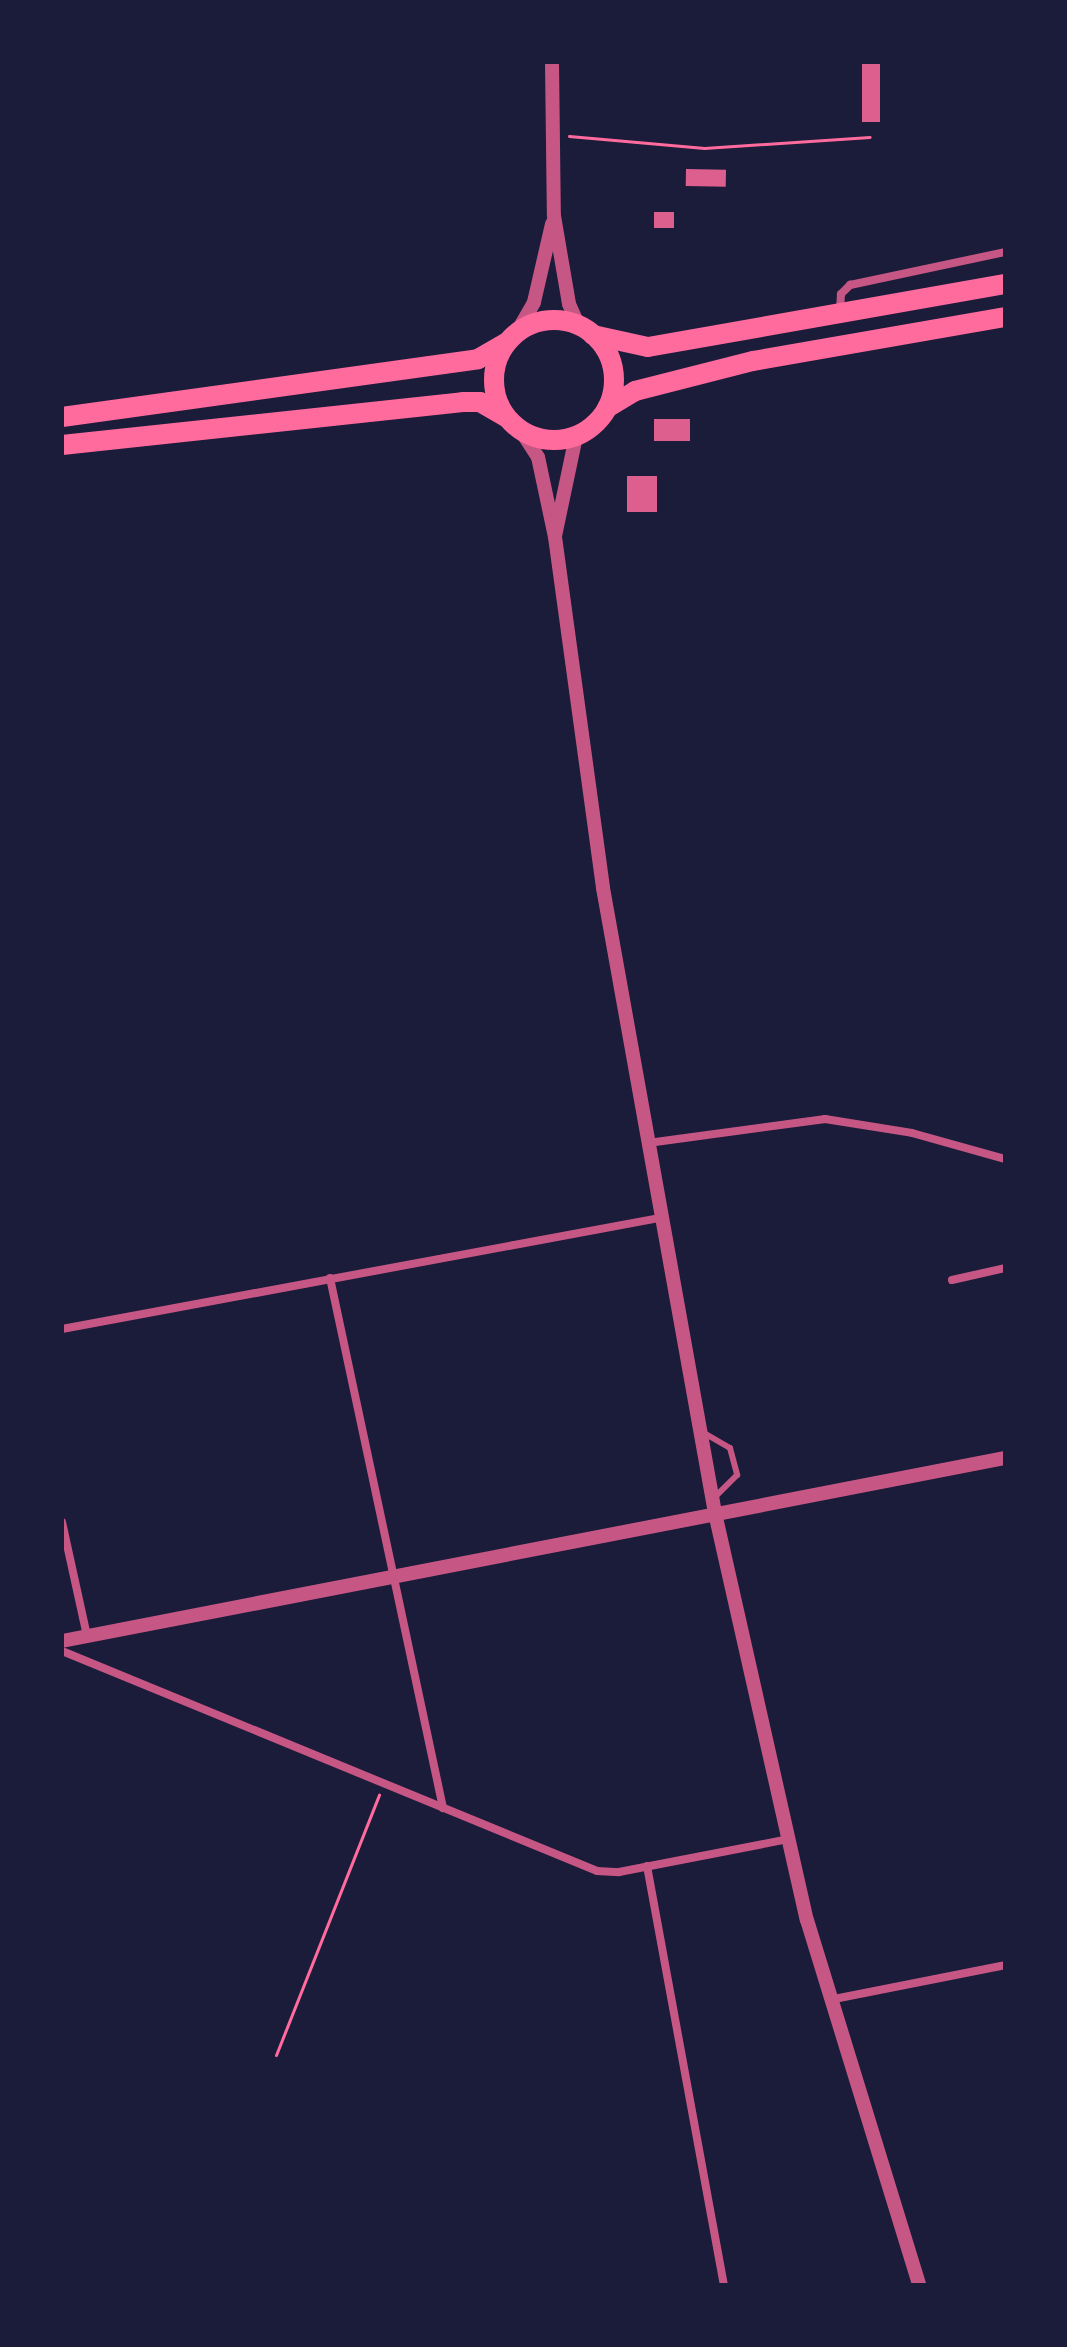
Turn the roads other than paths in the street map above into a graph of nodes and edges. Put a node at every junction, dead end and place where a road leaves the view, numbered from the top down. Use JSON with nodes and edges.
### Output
{"nodes":[{"id":1,"x":552,"y":62,"type":"edge"},
{"id":2,"x":554,"y":216,"type":"junction"},
{"id":3,"x":1005,"y":252,"type":"edge"},
{"id":4,"x":1005,"y":284,"type":"edge"},
{"id":5,"x":840,"y":312,"type":"junction"},
{"id":6,"x":1005,"y":317,"type":"edge"},
{"id":7,"x":586,"y":330,"type":"junction"},
{"id":8,"x":512,"y":338,"type":"junction"},
{"id":9,"x":607,"y":408,"type":"junction"},
{"id":10,"x":62,"y":417,"type":"edge"},
{"id":11,"x":514,"y":424,"type":"junction"},
{"id":12,"x":576,"y":436,"type":"junction"},
{"id":13,"x":62,"y":445,"type":"edge"},
{"id":14,"x":555,"y":537,"type":"junction"},
{"id":15,"x":646,"y":1143,"type":"junction"},
{"id":16,"x":1005,"y":1159,"type":"edge"},
{"id":17,"x":659,"y":1218,"type":"junction"},
{"id":18,"x":1005,"y":1268,"type":"edge"},
{"id":19,"x":330,"y":1278,"type":"junction"},
{"id":20,"x":952,"y":1280,"type":"dead end"},
{"id":21,"x":62,"y":1329,"type":"edge"},
{"id":22,"x":700,"y":1430,"type":"junction"},
{"id":23,"x":1005,"y":1458,"type":"edge"},
{"id":24,"x":714,"y":1506,"type":"junction"},
{"id":25,"x":62,"y":1522,"type":"edge"},
{"id":26,"x":393,"y":1576,"type":"junction"},
{"id":27,"x":87,"y":1636,"type":"junction"},
{"id":28,"x":62,"y":1641,"type":"edge"},
{"id":29,"x":62,"y":1651,"type":"edge"},
{"id":30,"x":443,"y":1808,"type":"junction"},
{"id":31,"x":788,"y":1839,"type":"junction"},
{"id":32,"x":647,"y":1866,"type":"junction"},
{"id":33,"x":1005,"y":1965,"type":"edge"},
{"id":34,"x":829,"y":2000,"type":"junction"},
{"id":35,"x":724,"y":2285,"type":"edge"},
{"id":36,"x":919,"y":2285,"type":"edge"}],
"edges":[{"from":1,"to":2,"type":"street"},
{"from":2,"to":7,"type":"street"},
{"from":2,"to":8,"type":"street"},
{"from":3,"to":5,"type":"street"},
{"from":4,"to":5,"type":"main road"},
{"from":5,"to":7,"type":"main road"},
{"from":6,"to":9,"type":"main road"},
{"from":7,"to":8,"type":"main road"},
{"from":7,"to":9,"type":"main road"},
{"from":8,"to":10,"type":"main road"},
{"from":8,"to":11,"type":"main road"},
{"from":9,"to":12,"type":"main road"},
{"from":11,"to":12,"type":"main road"},
{"from":11,"to":13,"type":"main road"},
{"from":11,"to":14,"type":"street"},
{"from":12,"to":14,"type":"street"},
{"from":14,"to":15,"type":"street"},
{"from":15,"to":16,"type":"street"},
{"from":15,"to":17,"type":"street"},
{"from":17,"to":19,"type":"street"},
{"from":17,"to":22,"type":"street"},
{"from":18,"to":20,"type":"street"},
{"from":19,"to":21,"type":"street"},
{"from":19,"to":26,"type":"street"},
{"from":22,"to":24,"type":"street"},
{"from":22,"to":24,"type":"lane"},
{"from":23,"to":24,"type":"street"},
{"from":24,"to":26,"type":"street"},
{"from":24,"to":31,"type":"street"},
{"from":25,"to":27,"type":"street"},
{"from":26,"to":27,"type":"street"},
{"from":26,"to":30,"type":"street"},
{"from":27,"to":28,"type":"street"},
{"from":29,"to":30,"type":"street"},
{"from":30,"to":32,"type":"street"},
{"from":31,"to":32,"type":"street"},
{"from":31,"to":34,"type":"street"},
{"from":32,"to":35,"type":"street"},
{"from":33,"to":34,"type":"street"},
{"from":34,"to":36,"type":"street"}]}
